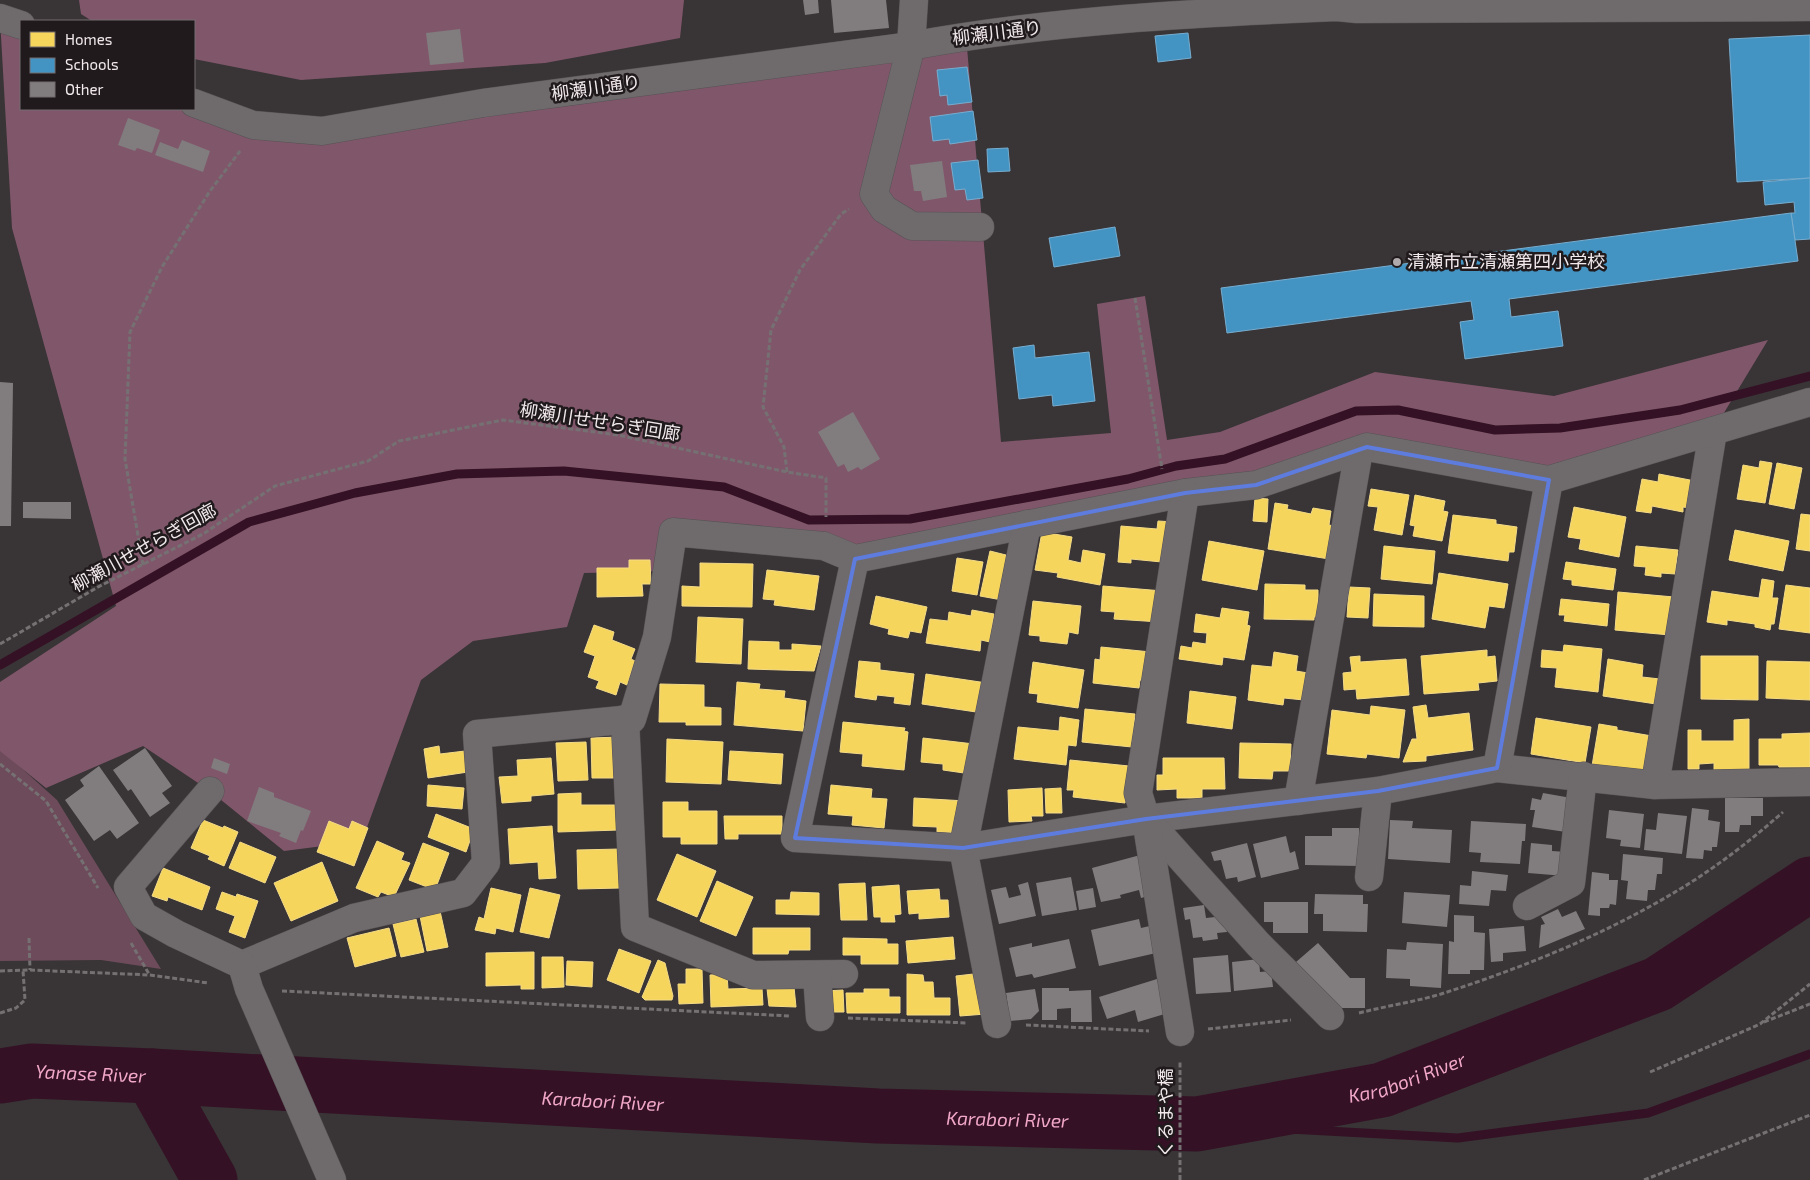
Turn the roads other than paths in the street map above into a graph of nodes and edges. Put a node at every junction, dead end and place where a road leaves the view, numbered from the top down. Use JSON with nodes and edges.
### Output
{"nodes":[{"id":1,"x":914,"y":0,"type":"edge"},
{"id":2,"x":1258,"y":5,"type":"edge"},
{"id":3,"x":1358,"y":5,"type":"edge"},
{"id":4,"x":1164,"y":7,"type":"edge"},
{"id":5,"x":1810,"y":7,"type":"edge"},
{"id":6,"x":0,"y":18,"type":"edge"},
{"id":7,"x":20,"y":25,"type":"edge"},
{"id":8,"x":911,"y":46,"type":"junction"},
{"id":9,"x":195,"y":103,"type":"edge"},
{"id":10,"x":980,"y":227,"type":"dead end"},
{"id":11,"x":1810,"y":402,"type":"edge"},
{"id":12,"x":1713,"y":431,"type":"junction"},
{"id":13,"x":1359,"y":450,"type":"junction"},
{"id":14,"x":1549,"y":480,"type":"junction"},
{"id":15,"x":1186,"y":493,"type":"junction"},
{"id":16,"x":1027,"y":524,"type":"junction"},
{"id":17,"x":855,"y":559,"type":"junction"},
{"id":18,"x":625,"y":719,"type":"junction"},
{"id":19,"x":1497,"y":768,"type":"junction"},
{"id":20,"x":1583,"y":776,"type":"junction"},
{"id":21,"x":1810,"y":782,"type":"edge"},
{"id":22,"x":1655,"y":785,"type":"junction"},
{"id":23,"x":210,"y":791,"type":"dead end"},
{"id":24,"x":1378,"y":791,"type":"junction"},
{"id":25,"x":1298,"y":801,"type":"junction"},
{"id":26,"x":1146,"y":819,"type":"junction"},
{"id":27,"x":963,"y":848,"type":"junction"},
{"id":28,"x":1369,"y":877,"type":"dead end"},
{"id":29,"x":1527,"y":906,"type":"dead end"},
{"id":30,"x":844,"y":974,"type":"dead end"},
{"id":31,"x":817,"y":975,"type":"junction"},
{"id":32,"x":248,"y":983,"type":"junction"},
{"id":33,"x":1330,"y":1016,"type":"road end"},
{"id":34,"x":820,"y":1017,"type":"road end"},
{"id":35,"x":997,"y":1024,"type":"road end"},
{"id":36,"x":1180,"y":1044,"type":"road end"},
{"id":37,"x":332,"y":1180,"type":"edge"}],
"edges":[{"from":1,"to":8,"type":"street"},
{"from":2,"to":3,"type":"street","name":"柳瀬川通り"},
{"from":2,"to":4,"type":"street","name":"柳瀬川通り"},
{"from":3,"to":5,"type":"street","name":"柳瀬川通り"},
{"from":4,"to":8,"type":"street","name":"柳瀬川通り"},
{"from":6,"to":7,"type":"street"},
{"from":8,"to":9,"type":"street","name":"柳瀬川通り"},
{"from":8,"to":10,"type":"street"},
{"from":11,"to":12,"type":"street"},
{"from":12,"to":14,"type":"street"},
{"from":12,"to":22,"type":"street"},
{"from":13,"to":14,"type":"street"},
{"from":13,"to":15,"type":"street"},
{"from":13,"to":25,"type":"street"},
{"from":14,"to":19,"type":"street"},
{"from":15,"to":16,"type":"street"},
{"from":15,"to":26,"type":"street"},
{"from":16,"to":17,"type":"street"},
{"from":16,"to":27,"type":"street"},
{"from":17,"to":18,"type":"street"},
{"from":17,"to":27,"type":"street"},
{"from":18,"to":31,"type":"street"},
{"from":18,"to":32,"type":"street"},
{"from":19,"to":20,"type":"street"},
{"from":19,"to":24,"type":"street"},
{"from":20,"to":22,"type":"street"},
{"from":20,"to":29,"type":"street"},
{"from":21,"to":22,"type":"street"},
{"from":23,"to":32,"type":"street"},
{"from":24,"to":25,"type":"street"},
{"from":24,"to":28,"type":"street"},
{"from":25,"to":26,"type":"street"},
{"from":26,"to":27,"type":"street"},
{"from":26,"to":33,"type":"street"},
{"from":26,"to":36,"type":"street"},
{"from":27,"to":35,"type":"street"},
{"from":30,"to":31,"type":"street"},
{"from":31,"to":34,"type":"street"},
{"from":32,"to":37,"type":"street"}]}
